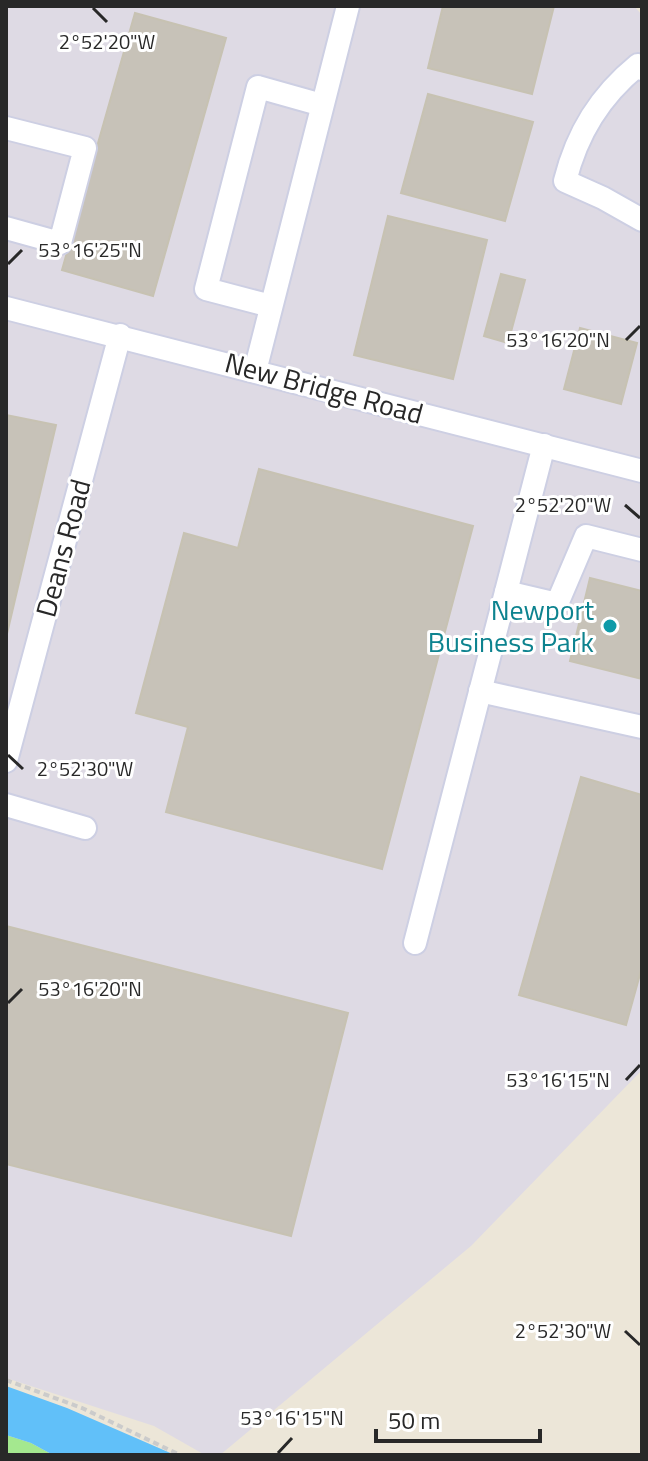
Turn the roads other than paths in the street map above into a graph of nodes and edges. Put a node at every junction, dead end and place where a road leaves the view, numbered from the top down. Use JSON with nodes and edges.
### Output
{"nodes":[{"id":1,"x":348,"y":6,"type":"edge"},
{"id":2,"x":642,"y":69,"type":"edge"},
{"id":3,"x":322,"y":105,"type":"junction"},
{"id":4,"x":6,"y":128,"type":"edge"},
{"id":5,"x":642,"y":220,"type":"edge"},
{"id":6,"x":6,"y":228,"type":"edge"},
{"id":7,"x":271,"y":306,"type":"junction"},
{"id":8,"x":6,"y":308,"type":"edge"},
{"id":9,"x":120,"y":335,"type":"junction"},
{"id":10,"x":255,"y":371,"type":"junction"},
{"id":11,"x":544,"y":445,"type":"junction"},
{"id":12,"x":642,"y":471,"type":"edge"},
{"id":13,"x":642,"y":550,"type":"edge"},
{"id":14,"x":506,"y":592,"type":"junction"},
{"id":15,"x":480,"y":691,"type":"junction"},
{"id":16,"x":642,"y":727,"type":"edge"},
{"id":17,"x":6,"y":761,"type":"edge"},
{"id":18,"x":6,"y":805,"type":"edge"},
{"id":19,"x":85,"y":828,"type":"dead end"},
{"id":20,"x":415,"y":943,"type":"dead end"}],
"edges":[{"from":1,"to":3,"type":"street"},
{"from":2,"to":5,"type":"street"},
{"from":3,"to":7,"type":"street"},
{"from":3,"to":7,"type":"street"},
{"from":4,"to":6,"type":"street"},
{"from":7,"to":10,"type":"street"},
{"from":8,"to":9,"type":"street","name":"New Bridge Road"},
{"from":9,"to":10,"type":"street","name":"New Bridge Road"},
{"from":9,"to":17,"type":"street","name":"Deans Road"},
{"from":10,"to":11,"type":"street","name":"New Bridge Road"},
{"from":11,"to":12,"type":"street","name":"New Bridge Road"},
{"from":11,"to":14,"type":"street"},
{"from":13,"to":14,"type":"street"},
{"from":14,"to":15,"type":"street"},
{"from":15,"to":16,"type":"street"},
{"from":15,"to":20,"type":"street"},
{"from":18,"to":19,"type":"street"}]}
